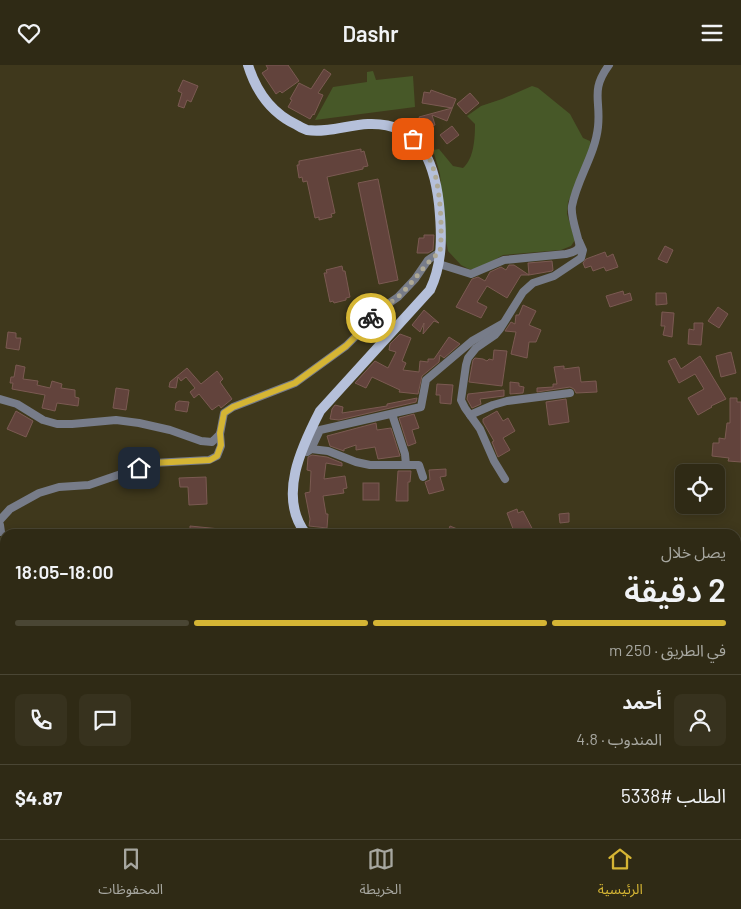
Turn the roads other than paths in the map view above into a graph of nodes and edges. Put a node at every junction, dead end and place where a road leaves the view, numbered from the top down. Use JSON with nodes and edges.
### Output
{"nodes":[{"id":1,"x":248,"y":65,"type":"edge"},
{"id":2,"x":609,"y":65,"type":"edge"},
{"id":3,"x":579,"y":241,"type":"junction"},
{"id":4,"x":440,"y":252,"type":"junction"},
{"id":5,"x":439,"y":264,"type":"junction"},
{"id":6,"x":504,"y":323,"type":"junction"},
{"id":7,"x":570,"y":393,"type":"dead end"},
{"id":8,"x":0,"y":399,"type":"edge"},
{"id":9,"x":392,"y":414,"type":"junction"},
{"id":10,"x":470,"y":415,"type":"junction"},
{"id":11,"x":220,"y":433,"type":"junction"},
{"id":12,"x":310,"y":449,"type":"junction"},
{"id":13,"x":299,"y":459,"type":"junction"},
{"id":14,"x":406,"y":465,"type":"junction"},
{"id":15,"x":423,"y":477,"type":"dead end"},
{"id":16,"x":505,"y":479,"type":"dead end"},
{"id":17,"x":0,"y":520,"type":"edge"},
{"id":18,"x":302,"y":529,"type":"edge"}],
"edges":[{"from":1,"to":4,"type":"main road"},
{"from":2,"to":3,"type":"street"},
{"from":3,"to":5,"type":"street"},
{"from":3,"to":6,"type":"street"},
{"from":4,"to":5,"type":"main road"},
{"from":4,"to":11,"type":"street"},
{"from":5,"to":13,"type":"main road"},
{"from":6,"to":9,"type":"street"},
{"from":6,"to":10,"type":"street"},
{"from":7,"to":10,"type":"street"},
{"from":8,"to":11,"type":"street"},
{"from":9,"to":12,"type":"street"},
{"from":9,"to":14,"type":"street"},
{"from":10,"to":16,"type":"street"},
{"from":11,"to":17,"type":"street"},
{"from":12,"to":13,"type":"street"},
{"from":12,"to":14,"type":"street"},
{"from":13,"to":18,"type":"main road"},
{"from":14,"to":15,"type":"street"}]}
